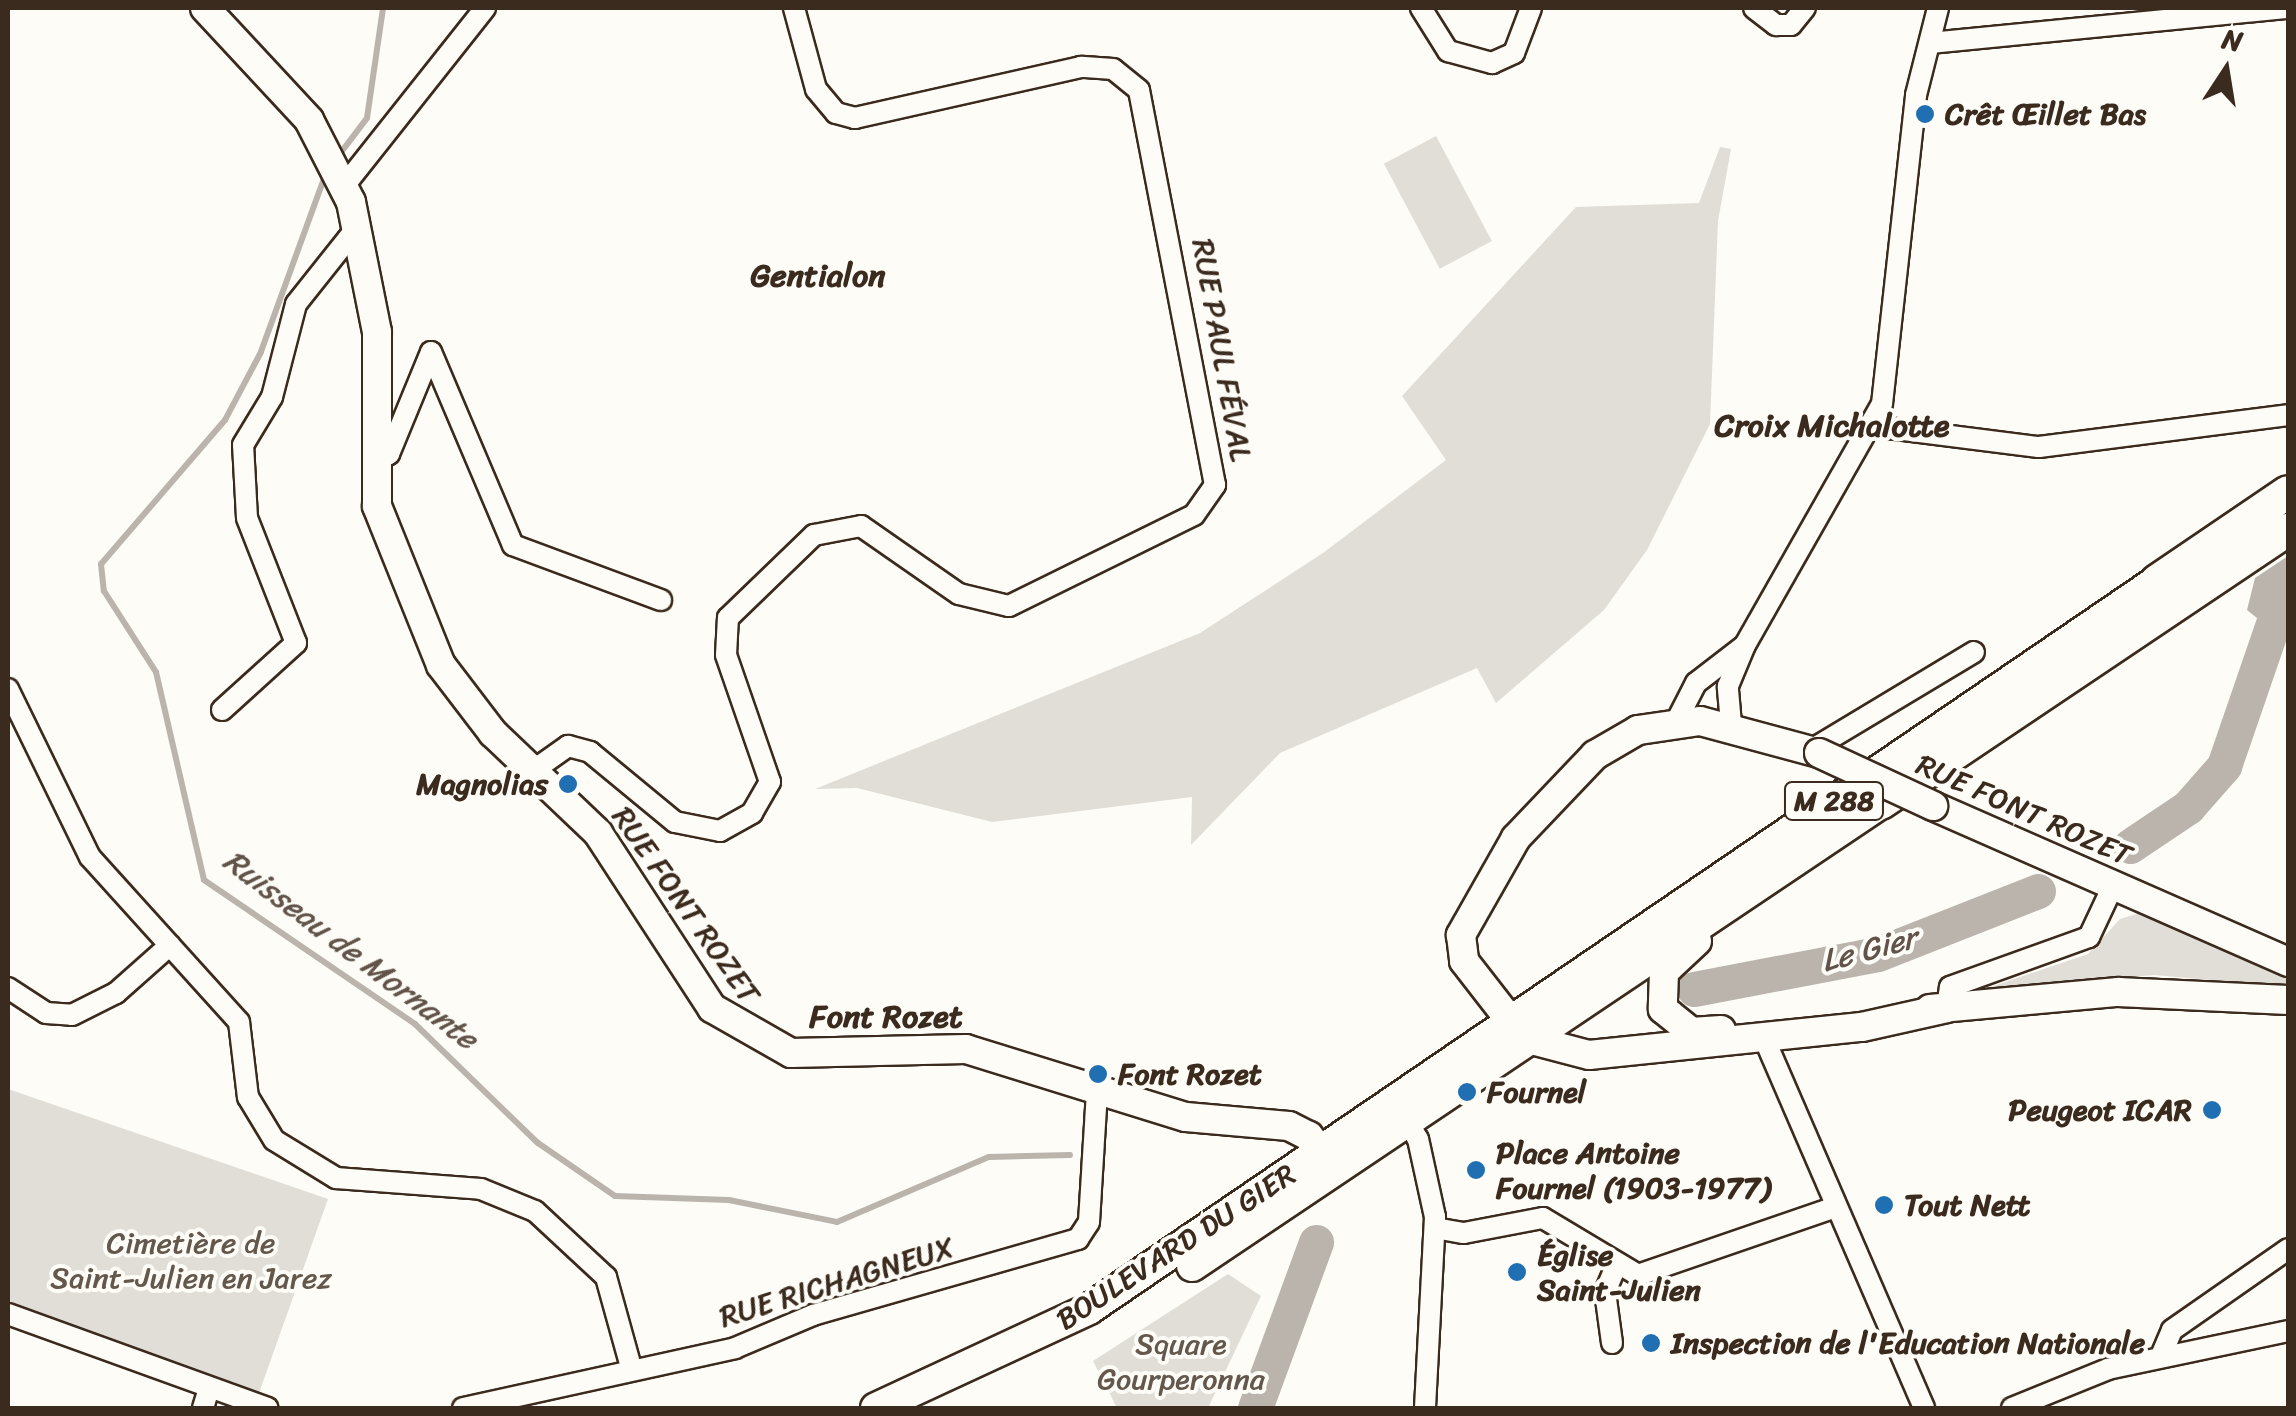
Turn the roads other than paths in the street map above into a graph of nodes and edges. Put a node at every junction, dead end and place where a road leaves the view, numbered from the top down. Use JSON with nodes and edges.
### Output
{"nodes":[{"id":1,"x":205,"y":8,"type":"edge"},
{"id":2,"x":485,"y":8,"type":"edge"},
{"id":3,"x":794,"y":8,"type":"edge"},
{"id":4,"x":1421,"y":8,"type":"edge"},
{"id":5,"x":1531,"y":8,"type":"edge"},
{"id":6,"x":1754,"y":8,"type":"edge"},
{"id":7,"x":1805,"y":8,"type":"edge"},
{"id":8,"x":1938,"y":8,"type":"edge"},
{"id":9,"x":2288,"y":8,"type":"edge"},
{"id":10,"x":1930,"y":43,"type":"junction"},
{"id":11,"x":341,"y":181,"type":"junction"},
{"id":12,"x":358,"y":226,"type":"junction"},
{"id":13,"x":2288,"y":416,"type":"edge"},
{"id":14,"x":1872,"y":426,"type":"junction"},
{"id":15,"x":374,"y":462,"type":"junction"},
{"id":16,"x":2288,"y":492,"type":"edge"},
{"id":17,"x":2288,"y":530,"type":"edge"},
{"id":18,"x":2157,"y":581,"type":"joint"},
{"id":19,"x":661,"y":600,"type":"dead end"},
{"id":20,"x":1746,"y":644,"type":"junction"},
{"id":21,"x":1974,"y":652,"type":"dead end"},
{"id":22,"x":8,"y":689,"type":"edge"},
{"id":23,"x":222,"y":710,"type":"dead end"},
{"id":24,"x":1676,"y":722,"type":"junction"},
{"id":25,"x":1730,"y":724,"type":"junction"},
{"id":26,"x":1815,"y":752,"type":"junction"},
{"id":27,"x":534,"y":770,"type":"junction"},
{"id":28,"x":1880,"y":803,"type":"joint"},
{"id":29,"x":1850,"y":824,"type":"junction"},
{"id":30,"x":2113,"y":886,"type":"junction"},
{"id":31,"x":170,"y":945,"type":"junction"},
{"id":32,"x":2284,"y":962,"type":"edge"},
{"id":33,"x":8,"y":988,"type":"edge"},
{"id":34,"x":2288,"y":1000,"type":"edge"},
{"id":35,"x":1947,"y":1008,"type":"junction"},
{"id":36,"x":1817,"y":1016,"type":"junction"},
{"id":37,"x":1517,"y":1030,"type":"junction"},
{"id":38,"x":1764,"y":1038,"type":"junction"},
{"id":39,"x":1097,"y":1091,"type":"junction"},
{"id":40,"x":1401,"y":1110,"type":"junction"},
{"id":41,"x":1327,"y":1160,"type":"junction"},
{"id":42,"x":1836,"y":1207,"type":"junction"},
{"id":43,"x":1436,"y":1228,"type":"junction"},
{"id":44,"x":2288,"y":1249,"type":"edge"},
{"id":45,"x":1616,"y":1266,"type":"junction"},
{"id":46,"x":8,"y":1314,"type":"edge"},
{"id":47,"x":2288,"y":1331,"type":"edge"},
{"id":48,"x":1612,"y":1343,"type":"dead end"},
{"id":49,"x":2161,"y":1356,"type":"junction"},
{"id":50,"x":631,"y":1367,"type":"junction"},
{"id":51,"x":206,"y":1398,"type":"edge"},
{"id":52,"x":267,"y":1408,"type":"edge"},
{"id":53,"x":463,"y":1408,"type":"edge"},
{"id":54,"x":876,"y":1408,"type":"edge"},
{"id":55,"x":926,"y":1408,"type":"edge"},
{"id":56,"x":1425,"y":1408,"type":"edge"},
{"id":57,"x":1924,"y":1408,"type":"edge"},
{"id":58,"x":2012,"y":1408,"type":"edge"}],
"edges":[{"from":1,"to":11,"type":"main road","name":"RUE FONT ROZET"},
{"from":2,"to":11,"type":"street"},
{"from":3,"to":27,"type":"street","name":"RUE PAUL FÉVAL"},
{"from":4,"to":5,"type":"street"},
{"from":6,"to":7,"type":"street"},
{"from":8,"to":10,"type":"street"},
{"from":9,"to":10,"type":"street"},
{"from":10,"to":14,"type":"street"},
{"from":11,"to":12,"type":"main road","name":"RUE FONT ROZET"},
{"from":12,"to":15,"type":"main road","name":"RUE FONT ROZET"},
{"from":12,"to":23,"type":"street"},
{"from":13,"to":14,"type":"street"},
{"from":14,"to":20,"type":"street"},
{"from":15,"to":19,"type":"street"},
{"from":15,"to":27,"type":"main road","name":"RUE FONT ROZET"},
{"from":16,"to":18,"type":"highway","number":"M 288"},
{"from":17,"to":28,"type":"highway","number":"M 288"},
{"from":18,"to":37,"type":"main road","number":"M 288"},
{"from":20,"to":24,"type":"street"},
{"from":20,"to":25,"type":"street"},
{"from":21,"to":26,"type":"street"},
{"from":22,"to":31,"type":"street"},
{"from":24,"to":25,"type":"main road","name":"RUE FONT ROZET"},
{"from":24,"to":37,"type":"main road","name":"RUE FONT ROZET"},
{"from":25,"to":26,"type":"main road","name":"RUE FONT ROZET"},
{"from":26,"to":30,"type":"main road","name":"RUE FONT ROZET","bridge":true},
{"from":27,"to":39,"type":"main road","name":"RUE FONT ROZET"},
{"from":28,"to":29,"type":"main road"},
{"from":29,"to":36,"type":"main road"},
{"from":29,"to":37,"type":"main road","number":"M 288"},
{"from":30,"to":32,"type":"main road","name":"RUE FONT ROZET"},
{"from":30,"to":35,"type":"street"},
{"from":31,"to":33,"type":"street"},
{"from":31,"to":50,"type":"street"},
{"from":34,"to":35,"type":"main road"},
{"from":35,"to":36,"type":"main road"},
{"from":35,"to":38,"type":"main road"},
{"from":36,"to":38,"type":"main road"},
{"from":37,"to":38,"type":"main road"},
{"from":37,"to":40,"type":"main road","name":"BOULEVARD DU GIER","number":"M 288"},
{"from":38,"to":42,"type":"street"},
{"from":39,"to":41,"type":"main road","name":"RUE FONT ROZET"},
{"from":39,"to":50,"type":"street","name":"RUE RICHAGNEUX"},
{"from":40,"to":41,"type":"main road","name":"BOULEVARD DU GIER","number":"M 288"},
{"from":40,"to":43,"type":"street"},
{"from":41,"to":54,"type":"main road","name":"BOULEVARD DU GIER","number":"M 288"},
{"from":41,"to":55,"type":"main road","name":"BOULEVARD DU GIER","number":"M 288"},
{"from":42,"to":45,"type":"street"},
{"from":42,"to":57,"type":"street"},
{"from":43,"to":45,"type":"street"},
{"from":43,"to":56,"type":"street"},
{"from":44,"to":49,"type":"street"},
{"from":45,"to":48,"type":"street"},
{"from":46,"to":51,"type":"street"},
{"from":47,"to":49,"type":"street"},
{"from":49,"to":58,"type":"street"},
{"from":50,"to":53,"type":"street","name":"RUE RICHAGNEUX"},
{"from":51,"to":52,"type":"street"}]}
